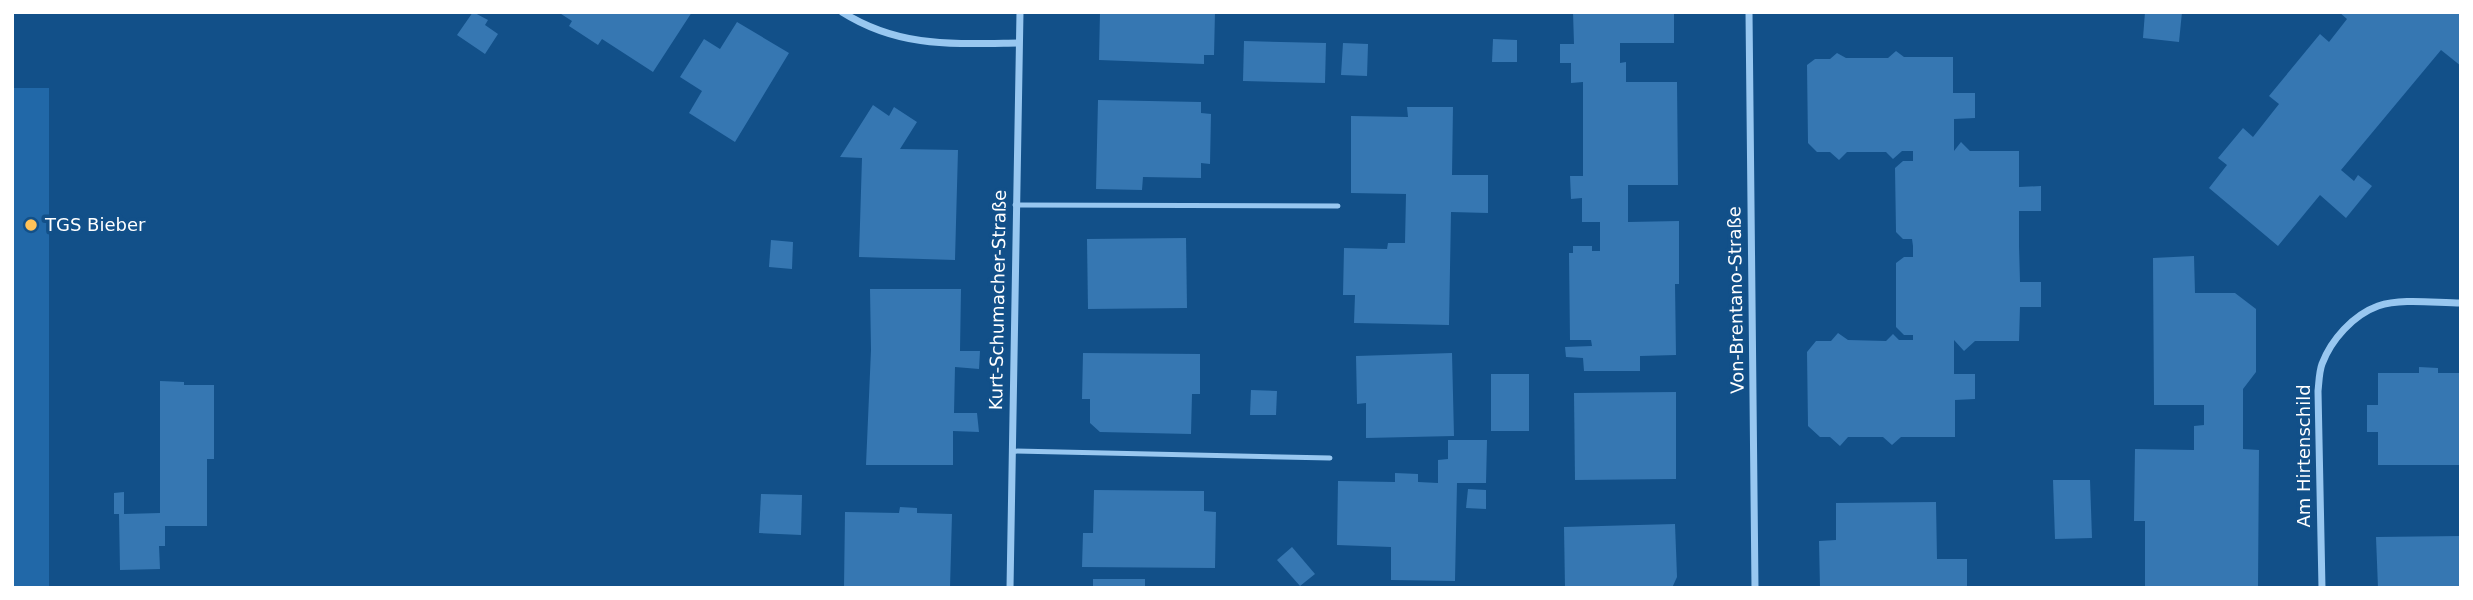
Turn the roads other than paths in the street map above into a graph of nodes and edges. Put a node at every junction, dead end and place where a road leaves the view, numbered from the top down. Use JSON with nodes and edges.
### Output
{"nodes":[{"id":1,"x":842,"y":12,"type":"edge"},
{"id":2,"x":1020,"y":12,"type":"edge"},
{"id":3,"x":1749,"y":12,"type":"edge"},
{"id":4,"x":1018,"y":43,"type":"junction"},
{"id":5,"x":1015,"y":205,"type":"junction"},
{"id":6,"x":1338,"y":206,"type":"dead end"},
{"id":7,"x":2461,"y":303,"type":"edge"},
{"id":8,"x":1012,"y":451,"type":"junction"},
{"id":9,"x":1330,"y":457,"type":"dead end"},
{"id":10,"x":1010,"y":588,"type":"edge"},
{"id":11,"x":1755,"y":588,"type":"edge"},
{"id":12,"x":2322,"y":588,"type":"edge"}],
"edges":[{"from":1,"to":4,"type":"street"},
{"from":2,"to":4,"type":"street","name":"Kurt-Schumacher-Straße"},
{"from":3,"to":11,"type":"street","name":"Von-Brentano-Straße"},
{"from":4,"to":5,"type":"street","name":"Kurt-Schumacher-Straße"},
{"from":5,"to":6,"type":"lane"},
{"from":5,"to":8,"type":"street","name":"Kurt-Schumacher-Straße"},
{"from":7,"to":12,"type":"street","name":"Am Hirtenschild"},
{"from":8,"to":9,"type":"lane"},
{"from":8,"to":10,"type":"street","name":"Kurt-Schumacher-Straße"}]}
